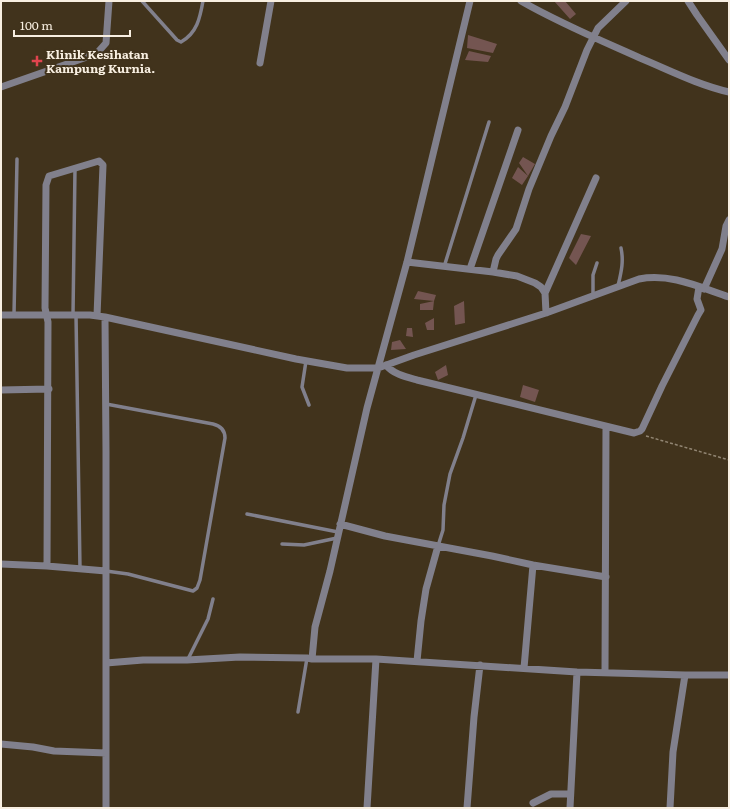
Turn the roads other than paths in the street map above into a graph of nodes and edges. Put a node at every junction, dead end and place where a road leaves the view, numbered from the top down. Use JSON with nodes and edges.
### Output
{"nodes":[{"id":1,"x":109,"y":1,"type":"edge"},
{"id":2,"x":142,"y":1,"type":"edge"},
{"id":3,"x":203,"y":1,"type":"edge"},
{"id":4,"x":271,"y":1,"type":"edge"},
{"id":5,"x":470,"y":1,"type":"edge"},
{"id":6,"x":521,"y":1,"type":"edge"},
{"id":7,"x":626,"y":1,"type":"edge"},
{"id":8,"x":688,"y":1,"type":"edge"},
{"id":9,"x":593,"y":37,"type":"junction"},
{"id":10,"x":729,"y":60,"type":"edge"},
{"id":11,"x":260,"y":63,"type":"dead end"},
{"id":12,"x":1,"y":87,"type":"edge"},
{"id":13,"x":729,"y":92,"type":"edge"},
{"id":14,"x":488,"y":122,"type":"dead end"},
{"id":15,"x":518,"y":130,"type":"dead end"},
{"id":16,"x":17,"y":159,"type":"dead end"},
{"id":17,"x":74,"y":168,"type":"junction"},
{"id":18,"x":596,"y":178,"type":"dead end"},
{"id":19,"x":729,"y":220,"type":"edge"},
{"id":20,"x":621,"y":248,"type":"dead end"},
{"id":21,"x":407,"y":262,"type":"junction"},
{"id":22,"x":597,"y":263,"type":"dead end"},
{"id":23,"x":444,"y":266,"type":"junction"},
{"id":24,"x":470,"y":269,"type":"junction"},
{"id":25,"x":493,"y":272,"type":"junction"},
{"id":26,"x":618,"y":286,"type":"junction"},
{"id":27,"x":702,"y":288,"type":"junction"},
{"id":28,"x":545,"y":293,"type":"junction"},
{"id":29,"x":593,"y":295,"type":"junction"},
{"id":30,"x":729,"y":297,"type":"edge"},
{"id":31,"x":546,"y":313,"type":"junction"},
{"id":32,"x":1,"y":315,"type":"edge"},
{"id":33,"x":14,"y":315,"type":"junction"},
{"id":34,"x":46,"y":315,"type":"junction"},
{"id":35,"x":74,"y":315,"type":"junction"},
{"id":36,"x":97,"y":316,"type":"junction"},
{"id":37,"x":105,"y":316,"type":"junction"},
{"id":38,"x":306,"y":361,"type":"junction"},
{"id":39,"x":386,"y":365,"type":"junction"},
{"id":40,"x":378,"y":368,"type":"junction"},
{"id":41,"x":49,"y":389,"type":"junction"},
{"id":42,"x":1,"y":390,"type":"edge"},
{"id":43,"x":476,"y":394,"type":"junction"},
{"id":44,"x":106,"y":404,"type":"junction"},
{"id":45,"x":309,"y":405,"type":"dead end"},
{"id":46,"x":606,"y":426,"type":"junction"},
{"id":47,"x":247,"y":514,"type":"dead end"},
{"id":48,"x":340,"y":524,"type":"junction"},
{"id":49,"x":338,"y":535,"type":"junction"},
{"id":50,"x":282,"y":544,"type":"dead end"},
{"id":51,"x":438,"y":546,"type":"junction"},
{"id":52,"x":1,"y":564,"type":"edge"},
{"id":53,"x":533,"y":565,"type":"junction"},
{"id":54,"x":47,"y":566,"type":"junction"},
{"id":55,"x":80,"y":569,"type":"junction"},
{"id":56,"x":106,"y":571,"type":"junction"},
{"id":57,"x":606,"y":577,"type":"junction"},
{"id":58,"x":213,"y":599,"type":"dead end"},
{"id":59,"x":309,"y":659,"type":"junction"},
{"id":60,"x":376,"y":659,"type":"junction"},
{"id":61,"x":187,"y":660,"type":"junction"},
{"id":62,"x":417,"y":661,"type":"junction"},
{"id":63,"x":106,"y":664,"type":"junction"},
{"id":64,"x":480,"y":665,"type":"junction"},
{"id":65,"x":524,"y":668,"type":"junction"},
{"id":66,"x":577,"y":672,"type":"junction"},
{"id":67,"x":605,"y":672,"type":"junction"},
{"id":68,"x":684,"y":675,"type":"junction"},
{"id":69,"x":729,"y":675,"type":"edge"},
{"id":70,"x":298,"y":712,"type":"dead end"},
{"id":71,"x":1,"y":744,"type":"edge"},
{"id":72,"x":106,"y":753,"type":"junction"},
{"id":73,"x":570,"y":794,"type":"junction"},
{"id":74,"x":533,"y":803,"type":"dead end"},
{"id":75,"x":106,"y":808,"type":"edge"},
{"id":76,"x":367,"y":808,"type":"edge"},
{"id":77,"x":467,"y":808,"type":"edge"},
{"id":78,"x":570,"y":808,"type":"edge"},
{"id":79,"x":670,"y":808,"type":"edge"}],
"edges":[{"from":1,"to":12,"type":"street"},
{"from":2,"to":3,"type":"lane"},
{"from":4,"to":11,"type":"street"},
{"from":5,"to":21,"type":"street"},
{"from":6,"to":9,"type":"street"},
{"from":7,"to":9,"type":"street"},
{"from":8,"to":10,"type":"street"},
{"from":9,"to":13,"type":"street"},
{"from":9,"to":25,"type":"street"},
{"from":14,"to":23,"type":"lane"},
{"from":15,"to":24,"type":"street"},
{"from":16,"to":33,"type":"lane"},
{"from":17,"to":34,"type":"street"},
{"from":17,"to":35,"type":"lane"},
{"from":17,"to":36,"type":"street"},
{"from":18,"to":28,"type":"street"},
{"from":19,"to":27,"type":"street"},
{"from":20,"to":26,"type":"lane"},
{"from":21,"to":23,"type":"street"},
{"from":21,"to":40,"type":"street"},
{"from":22,"to":29,"type":"lane"},
{"from":23,"to":24,"type":"street"},
{"from":24,"to":25,"type":"street"},
{"from":25,"to":28,"type":"street"},
{"from":26,"to":27,"type":"street"},
{"from":26,"to":29,"type":"street"},
{"from":27,"to":30,"type":"street"},
{"from":27,"to":46,"type":"street"},
{"from":28,"to":31,"type":"street"},
{"from":29,"to":31,"type":"street"},
{"from":31,"to":39,"type":"street"},
{"from":32,"to":33,"type":"street"},
{"from":33,"to":34,"type":"street"},
{"from":34,"to":35,"type":"street"},
{"from":34,"to":41,"type":"street"},
{"from":35,"to":36,"type":"street"},
{"from":35,"to":55,"type":"lane"},
{"from":36,"to":37,"type":"street"},
{"from":37,"to":38,"type":"street"},
{"from":37,"to":44,"type":"street"},
{"from":38,"to":40,"type":"street"},
{"from":38,"to":45,"type":"lane"},
{"from":39,"to":40,"type":"street"},
{"from":39,"to":43,"type":"street"},
{"from":40,"to":48,"type":"street"},
{"from":41,"to":42,"type":"street"},
{"from":41,"to":54,"type":"street"},
{"from":43,"to":46,"type":"street"},
{"from":43,"to":51,"type":"lane"},
{"from":44,"to":56,"type":"street"},
{"from":44,"to":56,"type":"lane"},
{"from":46,"to":57,"type":"street"},
{"from":47,"to":49,"type":"lane"},
{"from":48,"to":49,"type":"street"},
{"from":48,"to":51,"type":"street"},
{"from":49,"to":50,"type":"lane"},
{"from":49,"to":59,"type":"street"},
{"from":51,"to":53,"type":"street"},
{"from":51,"to":62,"type":"street"},
{"from":52,"to":54,"type":"street"},
{"from":53,"to":57,"type":"street"},
{"from":53,"to":65,"type":"street"},
{"from":54,"to":55,"type":"street"},
{"from":55,"to":56,"type":"street"},
{"from":56,"to":63,"type":"street"},
{"from":57,"to":67,"type":"street"},
{"from":58,"to":61,"type":"lane"},
{"from":59,"to":60,"type":"street"},
{"from":59,"to":61,"type":"street"},
{"from":59,"to":70,"type":"lane"},
{"from":60,"to":62,"type":"street"},
{"from":60,"to":76,"type":"street"},
{"from":61,"to":63,"type":"street"},
{"from":62,"to":64,"type":"street"},
{"from":63,"to":72,"type":"street"},
{"from":64,"to":65,"type":"street"},
{"from":64,"to":77,"type":"street"},
{"from":65,"to":66,"type":"street"},
{"from":66,"to":67,"type":"street"},
{"from":66,"to":73,"type":"street"},
{"from":67,"to":68,"type":"street"},
{"from":68,"to":69,"type":"street"},
{"from":68,"to":79,"type":"street"},
{"from":71,"to":72,"type":"street"},
{"from":72,"to":75,"type":"street"},
{"from":73,"to":74,"type":"street"},
{"from":73,"to":78,"type":"street"}]}
